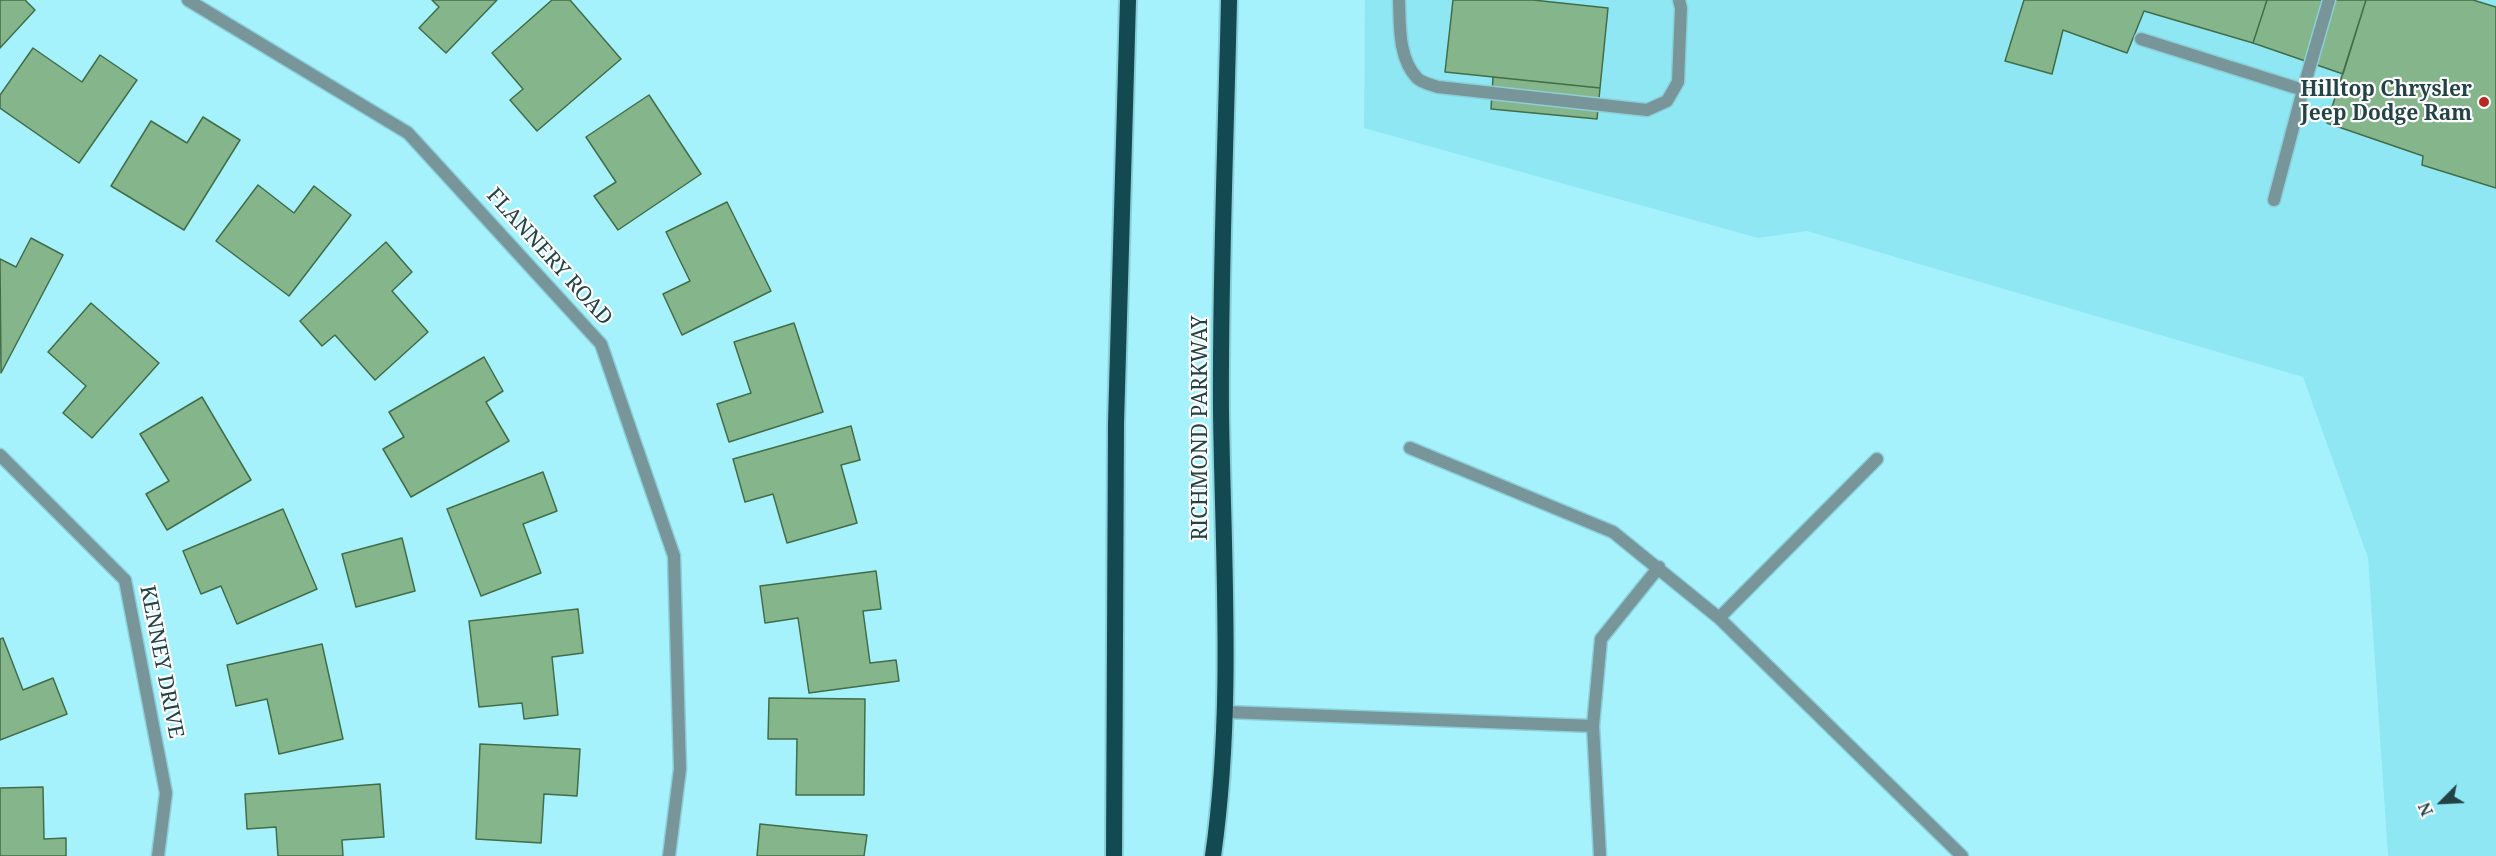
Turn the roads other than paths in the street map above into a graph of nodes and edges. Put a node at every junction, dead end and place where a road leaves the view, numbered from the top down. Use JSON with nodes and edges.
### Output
{"nodes":[{"id":1,"x":188,"y":0,"type":"edge"},
{"id":2,"x":1128,"y":0,"type":"edge"},
{"id":3,"x":1228,"y":0,"type":"edge"},
{"id":4,"x":1399,"y":0,"type":"edge"},
{"id":5,"x":1678,"y":0,"type":"edge"},
{"id":6,"x":2330,"y":0,"type":"edge"},
{"id":7,"x":2141,"y":39,"type":"dead end"},
{"id":8,"x":2304,"y":90,"type":"junction"},
{"id":9,"x":2274,"y":200,"type":"dead end"},
{"id":10,"x":1410,"y":448,"type":"dead end"},
{"id":11,"x":0,"y":455,"type":"edge"},
{"id":12,"x":1877,"y":459,"type":"dead end"},
{"id":13,"x":1659,"y":567,"type":"junction"},
{"id":14,"x":1719,"y":618,"type":"junction"},
{"id":15,"x":1226,"y":712,"type":"junction"},
{"id":16,"x":1593,"y":726,"type":"junction"},
{"id":17,"x":158,"y":856,"type":"edge"},
{"id":18,"x":669,"y":856,"type":"edge"},
{"id":19,"x":1114,"y":856,"type":"edge"},
{"id":20,"x":1213,"y":856,"type":"edge"},
{"id":21,"x":1600,"y":856,"type":"edge"},
{"id":22,"x":1962,"y":856,"type":"edge"}],
"edges":[{"from":1,"to":18,"type":"street","name":"FLANNERY ROAD"},
{"from":2,"to":19,"type":"highway"},
{"from":3,"to":15,"type":"highway","name":"RICHMOND PARKWAY"},
{"from":4,"to":5,"type":"street"},
{"from":6,"to":8,"type":"street"},
{"from":7,"to":8,"type":"street"},
{"from":8,"to":9,"type":"street"},
{"from":10,"to":13,"type":"street"},
{"from":11,"to":17,"type":"street","name":"KENNEY DRIVE"},
{"from":12,"to":14,"type":"street"},
{"from":13,"to":14,"type":"street"},
{"from":13,"to":16,"type":"street"},
{"from":14,"to":22,"type":"street"},
{"from":15,"to":16,"type":"street"},
{"from":15,"to":20,"type":"highway","name":"RICHMOND PARKWAY"},
{"from":16,"to":21,"type":"street"}]}
